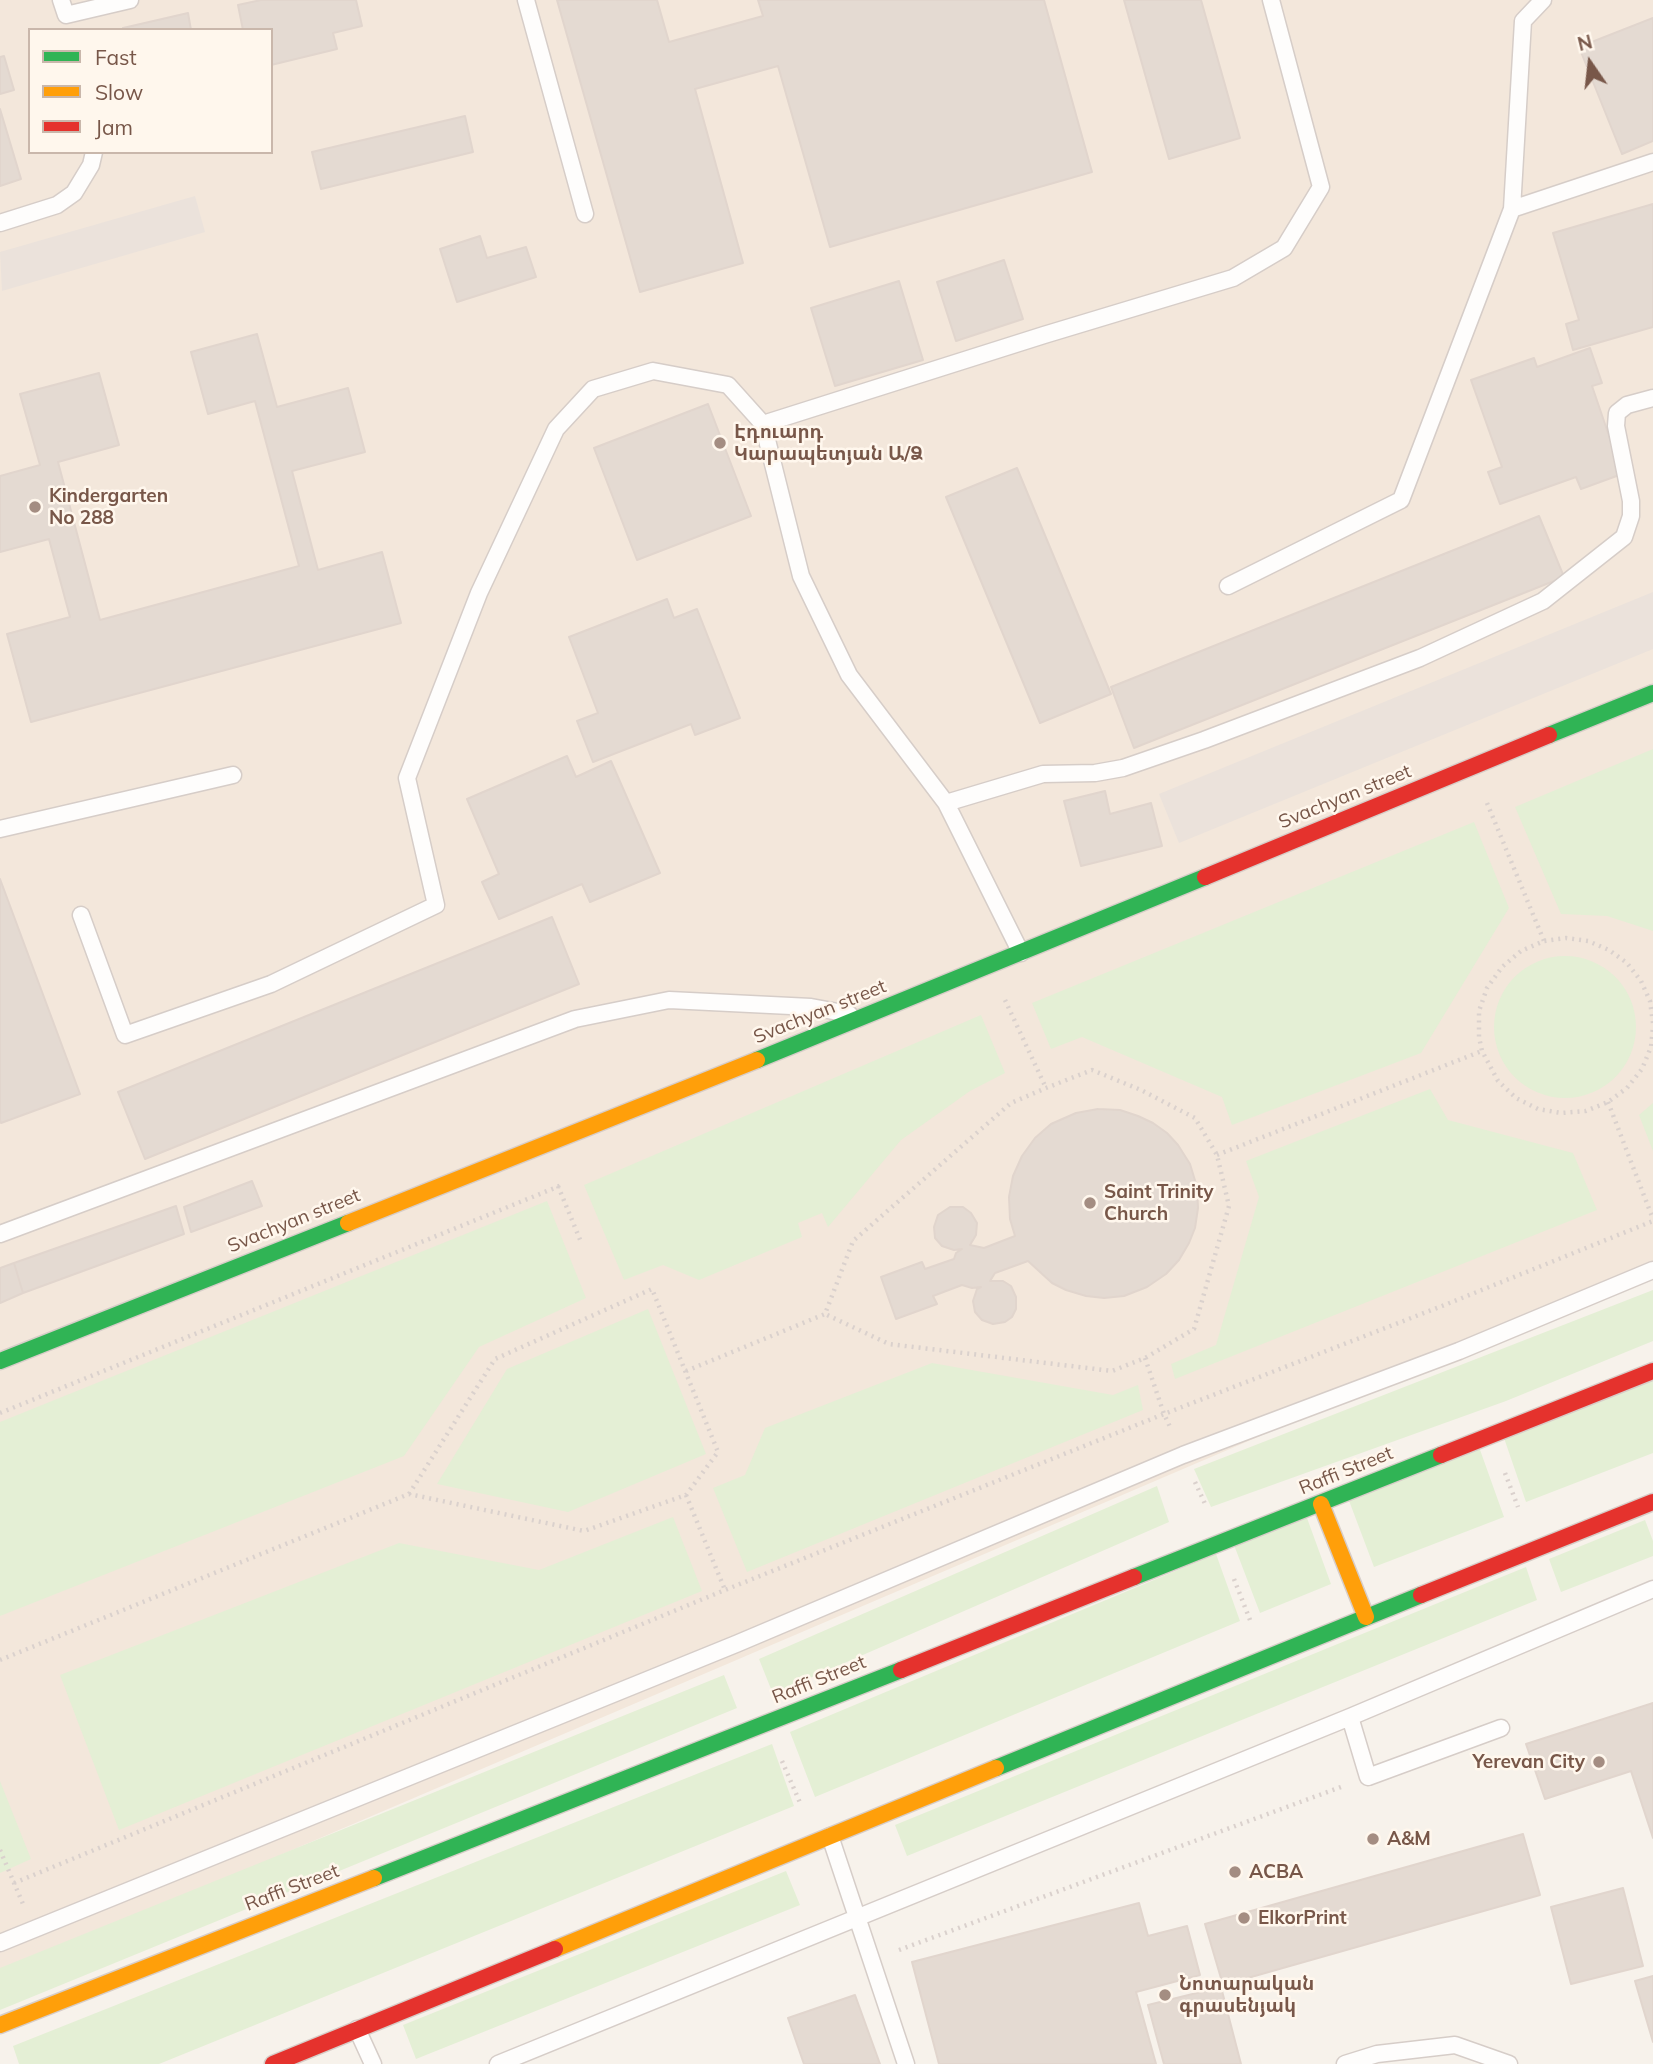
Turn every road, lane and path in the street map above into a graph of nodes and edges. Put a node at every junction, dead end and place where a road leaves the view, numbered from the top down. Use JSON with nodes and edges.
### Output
{"nodes":[{"id":1,"x":130,"y":0,"type":"edge"},
{"id":2,"x":526,"y":0,"type":"edge"},
{"id":3,"x":1271,"y":0,"type":"edge"},
{"id":4,"x":1543,"y":0,"type":"edge"},
{"id":5,"x":65,"y":15,"type":"edge"},
{"id":6,"x":94,"y":154,"type":"edge"},
{"id":7,"x":1653,"y":162,"type":"edge"},
{"id":8,"x":1512,"y":209,"type":"junction"},
{"id":9,"x":585,"y":214,"type":"dead end"},
{"id":10,"x":0,"y":223,"type":"edge"},
{"id":11,"x":1653,"y":398,"type":"edge"},
{"id":12,"x":763,"y":424,"type":"junction"},
{"id":13,"x":1227,"y":586,"type":"dead end"},
{"id":14,"x":1653,"y":693,"type":"edge"},
{"id":15,"x":233,"y":775,"type":"dead end"},
{"id":16,"x":1487,"y":802,"type":"dead end"},
{"id":17,"x":946,"y":803,"type":"junction"},
{"id":18,"x":0,"y":829,"type":"edge"},
{"id":19,"x":81,"y":915,"type":"dead end"},
{"id":20,"x":1544,"y":941,"type":"junction"},
{"id":21,"x":1021,"y":953,"type":"junction"},
{"id":22,"x":1004,"y":998,"type":"dead end"},
{"id":23,"x":1652,"y":1001,"type":"edge"},
{"id":24,"x":864,"y":1016,"type":"junction"},
{"id":25,"x":1653,"y":1025,"type":"edge"},
{"id":26,"x":1482,"y":1051,"type":"junction"},
{"id":27,"x":1045,"y":1088,"type":"junction"},
{"id":28,"x":1608,"y":1102,"type":"junction"},
{"id":29,"x":1217,"y":1155,"type":"junction"},
{"id":30,"x":558,"y":1186,"type":"dead end"},
{"id":31,"x":1653,"y":1220,"type":"edge"},
{"id":32,"x":0,"y":1234,"type":"edge"},
{"id":33,"x":581,"y":1242,"type":"dead end"},
{"id":34,"x":1653,"y":1270,"type":"edge"},
{"id":35,"x":825,"y":1314,"type":"junction"},
{"id":36,"x":1145,"y":1358,"type":"junction"},
{"id":37,"x":0,"y":1361,"type":"edge"},
{"id":38,"x":686,"y":1371,"type":"junction"},
{"id":39,"x":1653,"y":1371,"type":"edge"},
{"id":40,"x":1164,"y":1414,"type":"junction"},
{"id":41,"x":1183,"y":1455,"type":"junction"},
{"id":42,"x":409,"y":1494,"type":"junction"},
{"id":43,"x":686,"y":1495,"type":"junction"},
{"id":44,"x":1653,"y":1503,"type":"edge"},
{"id":45,"x":1321,"y":1504,"type":"junction"},
{"id":46,"x":1210,"y":1516,"type":"dead end"},
{"id":47,"x":1653,"y":1589,"type":"edge"},
{"id":48,"x":725,"y":1590,"type":"junction"},
{"id":49,"x":1366,"y":1617,"type":"junction"},
{"id":50,"x":0,"y":1660,"type":"edge"},
{"id":51,"x":1350,"y":1717,"type":"junction"},
{"id":52,"x":1501,"y":1728,"type":"dead end"},
{"id":53,"x":782,"y":1761,"type":"dead end"},
{"id":54,"x":1368,"y":1777,"type":"junction"},
{"id":55,"x":803,"y":1810,"type":"dead end"},
{"id":56,"x":830,"y":1836,"type":"junction"},
{"id":57,"x":0,"y":1850,"type":"edge"},
{"id":58,"x":14,"y":1883,"type":"junction"},
{"id":59,"x":859,"y":1919,"type":"junction"},
{"id":60,"x":34,"y":1930,"type":"junction"},
{"id":61,"x":0,"y":1943,"type":"edge"},
{"id":62,"x":872,"y":1960,"type":"junction"},
{"id":63,"x":0,"y":2025,"type":"edge"},
{"id":64,"x":357,"y":2029,"type":"junction"},
{"id":65,"x":272,"y":2064,"type":"edge"},
{"id":66,"x":373,"y":2064,"type":"edge"},
{"id":67,"x":498,"y":2064,"type":"edge"},
{"id":68,"x":906,"y":2064,"type":"edge"},
{"id":69,"x":1345,"y":2064,"type":"edge"},
{"id":70,"x":1509,"y":2064,"type":"edge"}],
"edges":[{"from":1,"to":5,"type":"lane"},
{"from":2,"to":9,"type":"lane"},
{"from":3,"to":12,"type":"lane"},
{"from":4,"to":8,"type":"lane"},
{"from":6,"to":10,"type":"lane"},
{"from":7,"to":8,"type":"lane"},
{"from":8,"to":13,"type":"lane"},
{"from":11,"to":17,"type":"lane"},
{"from":12,"to":17,"type":"lane"},
{"from":12,"to":19,"type":"lane"},
{"from":14,"to":21,"type":"main road","name":"Svachyan street"},
{"from":15,"to":18,"type":"lane"},
{"from":16,"to":20,"type":"path"},
{"from":17,"to":21,"type":"lane"},
{"from":20,"to":23,"type":"path"},
{"from":20,"to":26,"type":"path"},
{"from":21,"to":24,"type":"main road","name":"Svachyan street"},
{"from":22,"to":27,"type":"path"},
{"from":23,"to":25,"type":"path"},
{"from":24,"to":32,"type":"lane"},
{"from":24,"to":37,"type":"main road","name":"Svachyan street"},
{"from":25,"to":28,"type":"path"},
{"from":26,"to":28,"type":"path"},
{"from":26,"to":29,"type":"path"},
{"from":27,"to":29,"type":"path"},
{"from":27,"to":35,"type":"path"},
{"from":28,"to":31,"type":"path"},
{"from":29,"to":36,"type":"path"},
{"from":30,"to":33,"type":"path"},
{"from":31,"to":40,"type":"path"},
{"from":34,"to":41,"type":"lane"},
{"from":35,"to":36,"type":"path"},
{"from":35,"to":38,"type":"path"},
{"from":36,"to":40,"type":"path"},
{"from":38,"to":42,"type":"path"},
{"from":38,"to":43,"type":"path"},
{"from":39,"to":45,"type":"main road","name":"Raffi Street"},
{"from":40,"to":41,"type":"path"},
{"from":40,"to":48,"type":"path"},
{"from":41,"to":46,"type":"path"},
{"from":41,"to":60,"type":"lane"},
{"from":42,"to":43,"type":"path"},
{"from":42,"to":50,"type":"path"},
{"from":43,"to":48,"type":"path"},
{"from":44,"to":49,"type":"main road"},
{"from":45,"to":49,"type":"main road"},
{"from":45,"to":63,"type":"main road","name":"Raffi Street"},
{"from":47,"to":51,"type":"lane"},
{"from":48,"to":58,"type":"path"},
{"from":49,"to":56,"type":"main road"},
{"from":51,"to":54,"type":"lane"},
{"from":51,"to":59,"type":"lane"},
{"from":52,"to":54,"type":"lane"},
{"from":53,"to":55,"type":"path"},
{"from":54,"to":62,"type":"path"},
{"from":56,"to":59,"type":"lane"},
{"from":56,"to":64,"type":"main road"},
{"from":57,"to":58,"type":"path"},
{"from":58,"to":60,"type":"path"},
{"from":59,"to":62,"type":"lane"},
{"from":59,"to":67,"type":"lane"},
{"from":60,"to":61,"type":"lane"},
{"from":62,"to":68,"type":"lane"},
{"from":64,"to":65,"type":"main road"},
{"from":64,"to":66,"type":"lane"},
{"from":69,"to":70,"type":"lane"}]}
